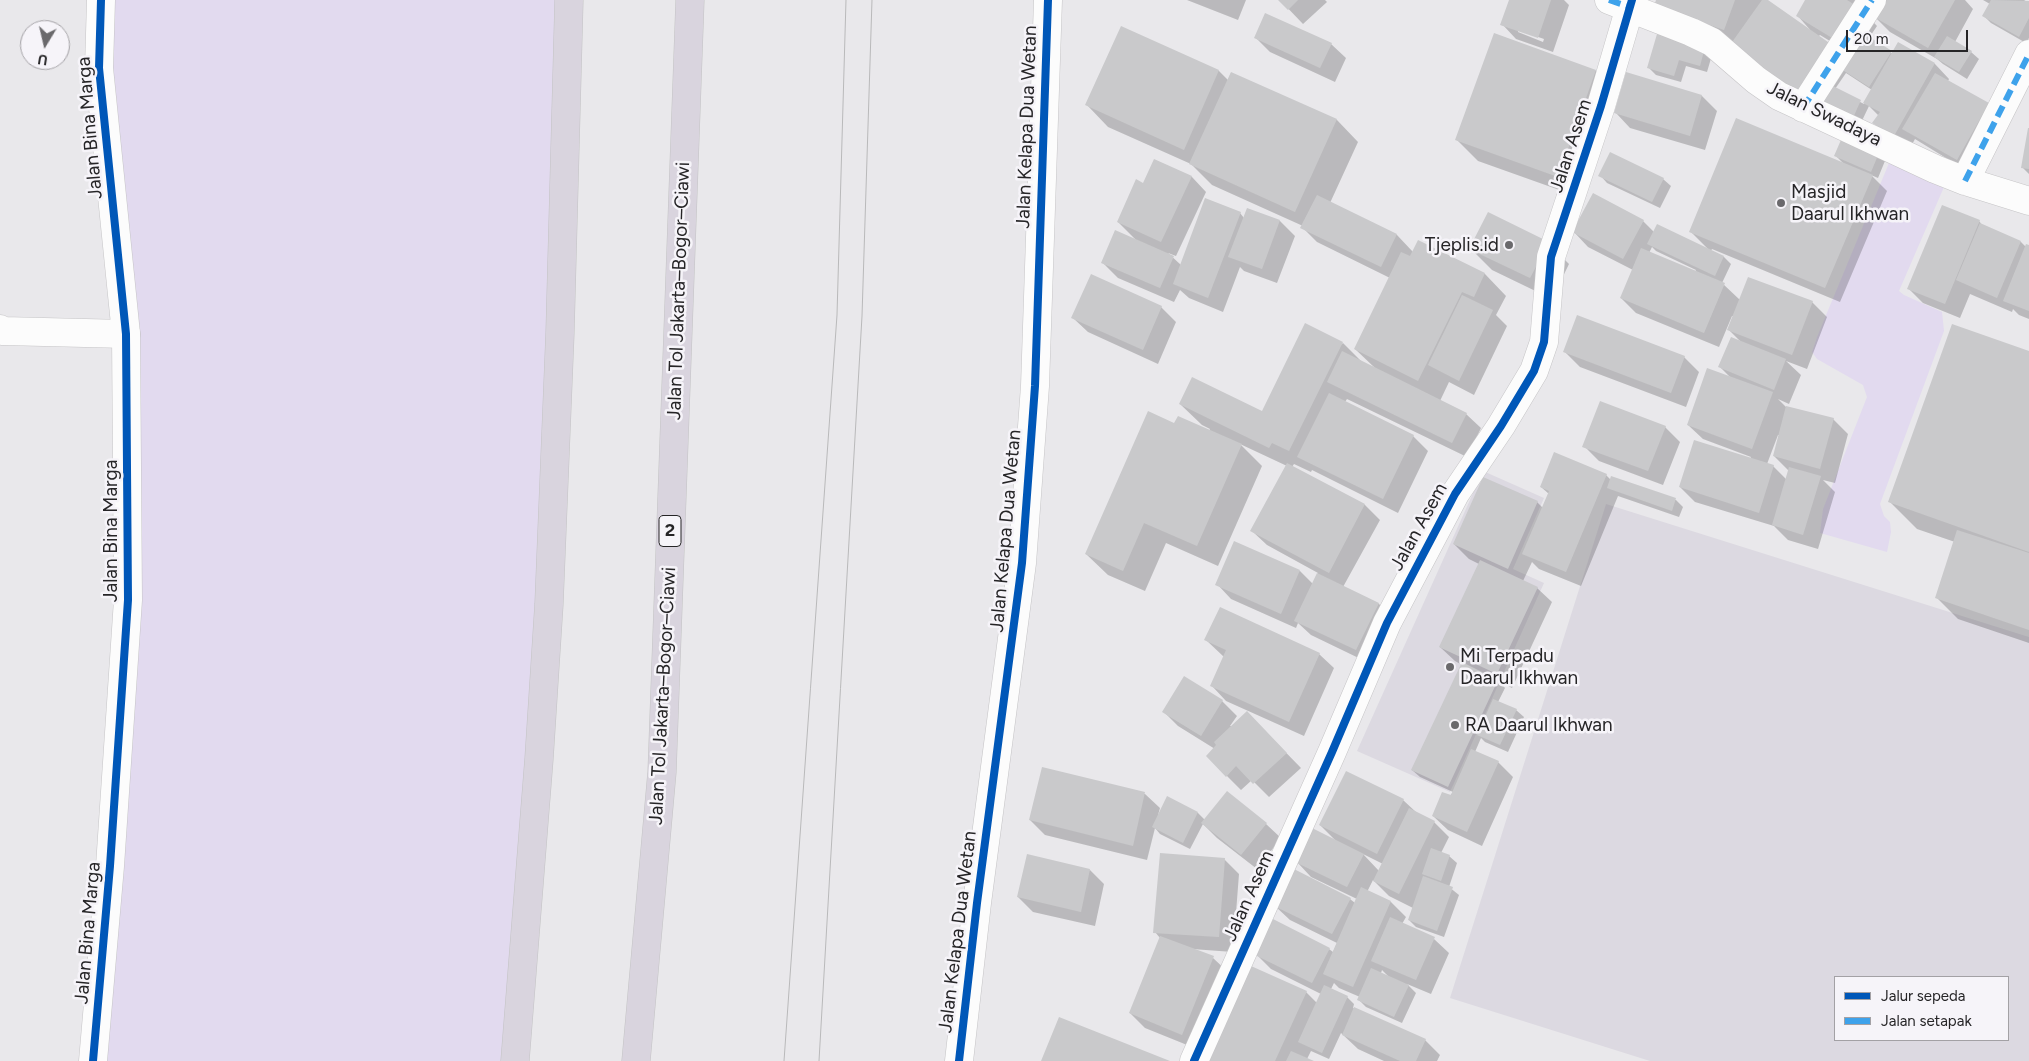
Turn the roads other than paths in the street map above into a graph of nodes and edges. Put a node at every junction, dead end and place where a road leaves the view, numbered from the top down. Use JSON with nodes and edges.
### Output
{"nodes":[{"id":1,"x":101,"y":0,"type":"edge"},
{"id":2,"x":569,"y":0,"type":"edge"},
{"id":3,"x":690,"y":0,"type":"edge"},
{"id":4,"x":1048,"y":0,"type":"edge"},
{"id":5,"x":1872,"y":0,"type":"edge"},
{"id":6,"x":1624,"y":2,"type":"edge"},
{"id":7,"x":2029,"y":54,"type":"edge"},
{"id":8,"x":1803,"y":108,"type":"junction"},
{"id":9,"x":1964,"y":181,"type":"junction"},
{"id":10,"x":2029,"y":201,"type":"edge"},
{"id":11,"x":0,"y":329,"type":"edge"},
{"id":12,"x":126,"y":334,"type":"junction"},
{"id":13,"x":93,"y":1061,"type":"edge"},
{"id":14,"x":515,"y":1061,"type":"edge"},
{"id":15,"x":636,"y":1061,"type":"edge"},
{"id":16,"x":959,"y":1061,"type":"edge"},
{"id":17,"x":1194,"y":1061,"type":"edge"}],
"edges":[{"from":1,"to":12,"type":"street","name":"Jalan Bina Marga"},
{"from":2,"to":14,"type":"highway"},
{"from":3,"to":15,"type":"highway","name":"Jalan Tol Jakarta–Bogor–Ciawi","number":"2"},
{"from":4,"to":16,"type":"street","name":"Jalan Kelapa Dua Wetan"},
{"from":5,"to":8,"type":"street"},
{"from":6,"to":8,"type":"street","name":"Jalan Swadaya"},
{"from":6,"to":17,"type":"street","name":"Jalan Asem"},
{"from":7,"to":9,"type":"street"},
{"from":8,"to":9,"type":"street","name":"Jalan Swadaya"},
{"from":9,"to":10,"type":"street","name":"Jalan Swadaya"},
{"from":11,"to":12,"type":"street"},
{"from":12,"to":13,"type":"street","name":"Jalan Bina Marga"}]}
